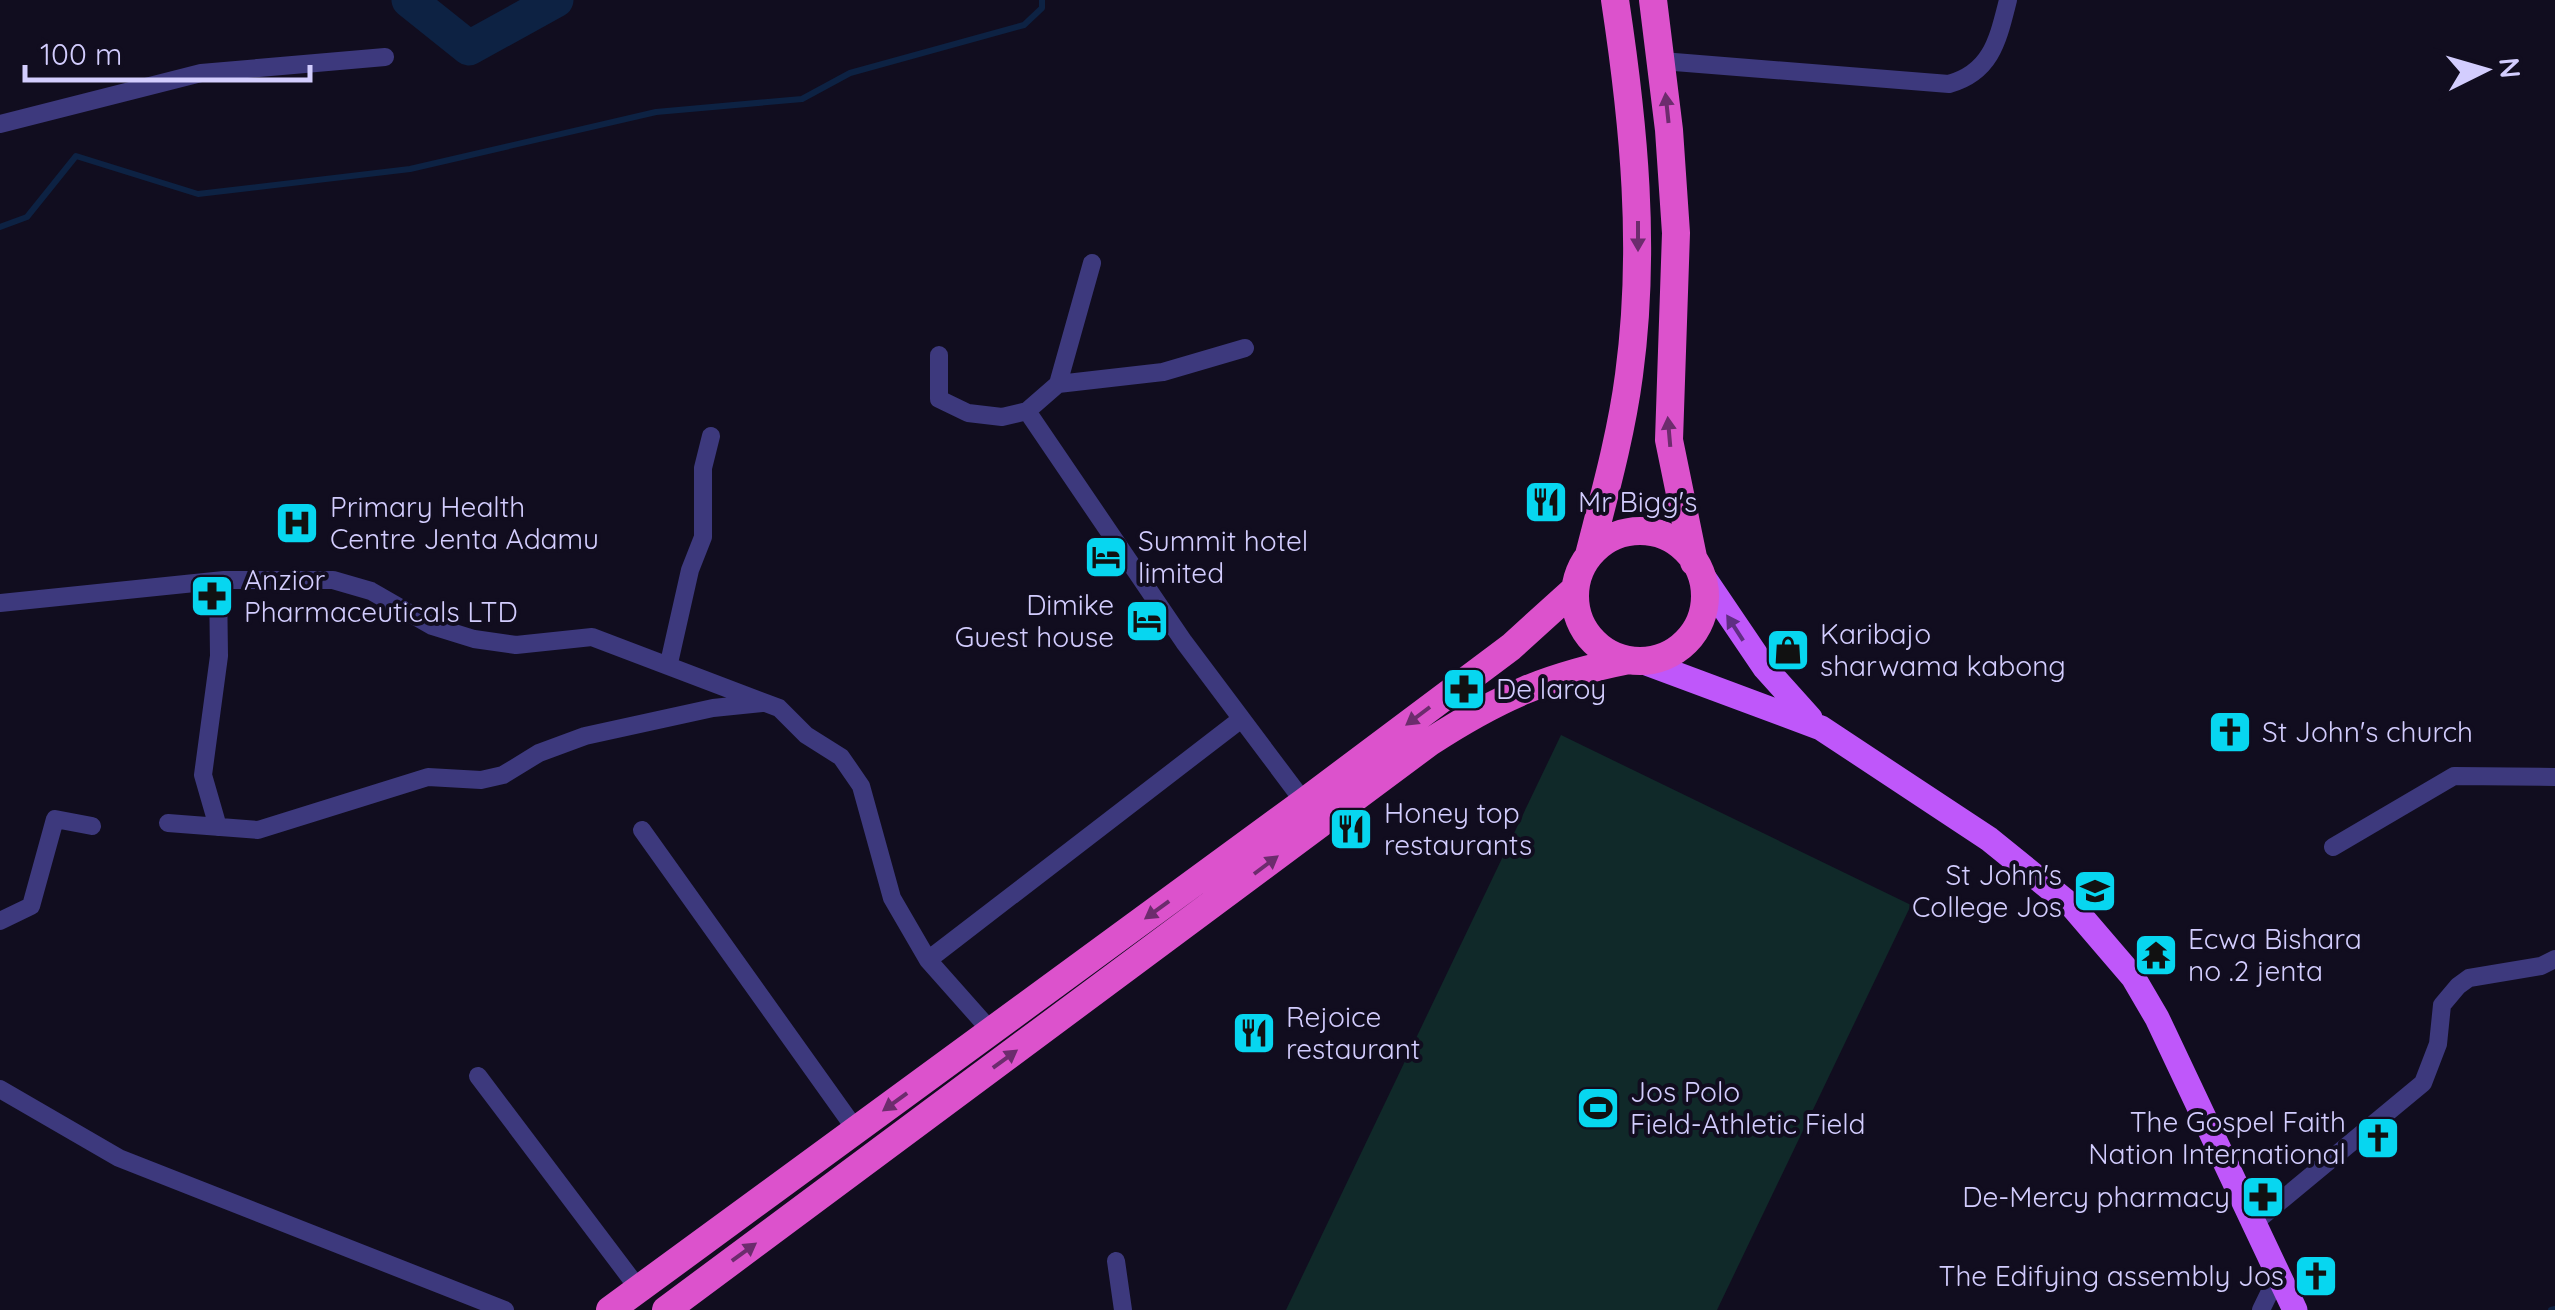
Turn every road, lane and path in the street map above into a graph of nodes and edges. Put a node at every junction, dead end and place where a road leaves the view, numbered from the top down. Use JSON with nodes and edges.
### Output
{"nodes":[{"id":1,"x":1616,"y":0,"type":"edge"},
{"id":2,"x":1653,"y":0,"type":"edge"},
{"id":3,"x":2008,"y":0,"type":"edge"},
{"id":4,"x":384,"y":57,"type":"dead end"},
{"id":5,"x":1662,"y":62,"type":"junction"},
{"id":6,"x":0,"y":124,"type":"edge"},
{"id":7,"x":1092,"y":263,"type":"dead end"},
{"id":8,"x":1245,"y":348,"type":"dead end"},
{"id":9,"x":939,"y":355,"type":"dead end"},
{"id":10,"x":1058,"y":384,"type":"junction"},
{"id":11,"x":1027,"y":411,"type":"junction"},
{"id":12,"x":711,"y":436,"type":"dead end"},
{"id":13,"x":1589,"y":555,"type":"junction"},
{"id":14,"x":1697,"y":567,"type":"junction"},
{"id":15,"x":218,"y":581,"type":"junction"},
{"id":16,"x":1575,"y":589,"type":"junction"},
{"id":17,"x":0,"y":603,"type":"edge"},
{"id":18,"x":1635,"y":661,"type":"junction"},
{"id":19,"x":668,"y":663,"type":"junction"},
{"id":20,"x":768,"y":703,"type":"junction"},
{"id":21,"x":1240,"y":720,"type":"junction"},
{"id":22,"x":1822,"y":728,"type":"junction"},
{"id":23,"x":2555,"y":778,"type":"edge"},
{"id":24,"x":1304,"y":802,"type":"junction"},
{"id":25,"x":168,"y":823,"type":"dead end"},
{"id":26,"x":92,"y":826,"type":"dead end"},
{"id":27,"x":218,"y":827,"type":"junction"},
{"id":28,"x":642,"y":830,"type":"dead end"},
{"id":29,"x":2333,"y":847,"type":"dead end"},
{"id":30,"x":0,"y":921,"type":"edge"},
{"id":31,"x":2555,"y":959,"type":"edge"},
{"id":32,"x":928,"y":960,"type":"junction"},
{"id":33,"x":991,"y":1032,"type":"junction"},
{"id":34,"x":478,"y":1076,"type":"dead end"},
{"id":35,"x":0,"y":1089,"type":"edge"},
{"id":36,"x":856,"y":1130,"type":"junction"},
{"id":37,"x":2254,"y":1223,"type":"junction"},
{"id":38,"x":1116,"y":1261,"type":"dead end"},
{"id":39,"x":2278,"y":1275,"type":"junction"},
{"id":40,"x":638,"y":1288,"type":"junction"},
{"id":41,"x":505,"y":1310,"type":"edge"},
{"id":42,"x":610,"y":1310,"type":"edge"},
{"id":43,"x":666,"y":1310,"type":"edge"},
{"id":44,"x":1123,"y":1310,"type":"edge"},
{"id":45,"x":2261,"y":1310,"type":"edge"},
{"id":46,"x":2295,"y":1310,"type":"edge"}],
"edges":[{"from":1,"to":13,"type":"highway","one_way":true},
{"from":2,"to":5,"type":"highway"},
{"from":3,"to":5,"type":"street"},
{"from":4,"to":6,"type":"street"},
{"from":14,"to":5,"type":"highway","one_way":true},
{"from":7,"to":10,"type":"street"},
{"from":8,"to":10,"type":"street"},
{"from":9,"to":11,"type":"street"},
{"from":10,"to":11,"type":"street"},
{"from":11,"to":21,"type":"street"},
{"from":12,"to":19,"type":"street"},
{"from":13,"to":14,"type":"highway"},
{"from":13,"to":16,"type":"highway"},
{"from":14,"to":18,"type":"highway"},
{"from":22,"to":14,"type":"main road","one_way":true},
{"from":15,"to":17,"type":"street"},
{"from":15,"to":19,"type":"street"},
{"from":15,"to":27,"type":"street"},
{"from":16,"to":18,"type":"highway"},
{"from":16,"to":24,"type":"highway","one_way":true},
{"from":18,"to":22,"type":"main road"},
{"from":43,"to":18,"type":"highway","one_way":true},
{"from":19,"to":20,"type":"street"},
{"from":20,"to":27,"type":"street"},
{"from":20,"to":32,"type":"street"},
{"from":21,"to":24,"type":"street"},
{"from":21,"to":32,"type":"street"},
{"from":22,"to":37,"type":"main road"},
{"from":23,"to":29,"type":"street"},
{"from":24,"to":33,"type":"highway","one_way":true},
{"from":25,"to":27,"type":"street"},
{"from":26,"to":30,"type":"street"},
{"from":28,"to":36,"type":"street"},
{"from":31,"to":37,"type":"street"},
{"from":32,"to":33,"type":"street"},
{"from":33,"to":36,"type":"highway","one_way":true},
{"from":34,"to":40,"type":"street"},
{"from":35,"to":41,"type":"street"},
{"from":36,"to":40,"type":"highway"},
{"from":37,"to":39,"type":"main road"},
{"from":38,"to":44,"type":"street"},
{"from":39,"to":45,"type":"street"},
{"from":39,"to":46,"type":"main road"},
{"from":40,"to":42,"type":"highway"}]}
